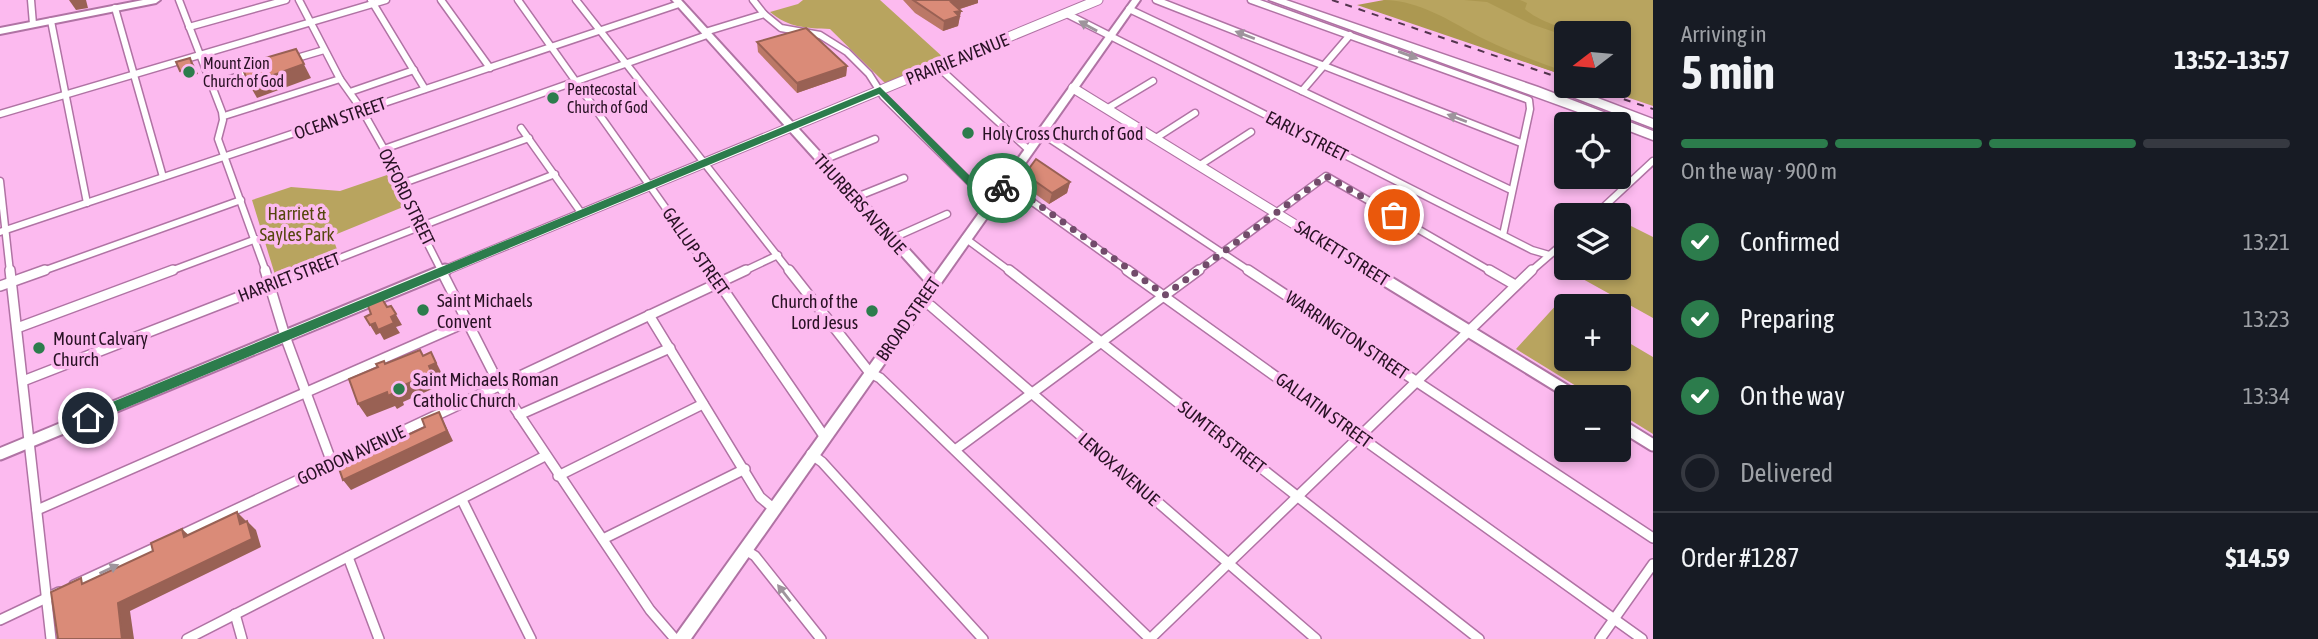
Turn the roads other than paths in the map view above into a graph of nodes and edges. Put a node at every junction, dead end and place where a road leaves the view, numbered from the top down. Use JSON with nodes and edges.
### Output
{"nodes":[{"id":1,"x":31,"y":0,"type":"edge"},
{"id":2,"x":156,"y":0,"type":"edge"},
{"id":3,"x":179,"y":0,"type":"edge"},
{"id":4,"x":286,"y":0,"type":"edge"},
{"id":5,"x":299,"y":0,"type":"edge"},
{"id":6,"x":386,"y":0,"type":"edge"},
{"id":7,"x":441,"y":0,"type":"edge"},
{"id":8,"x":518,"y":0,"type":"edge"},
{"id":9,"x":576,"y":0,"type":"edge"},
{"id":10,"x":753,"y":0,"type":"edge"},
{"id":11,"x":1098,"y":0,"type":"edge"},
{"id":12,"x":1136,"y":0,"type":"edge"},
{"id":13,"x":1156,"y":0,"type":"edge"},
{"id":14,"x":1251,"y":0,"type":"edge"},
{"id":15,"x":1275,"y":0,"type":"edge"},
{"id":16,"x":1304,"y":0,"type":"edge"},
{"id":17,"x":372,"y":2,"type":"edge"},
{"id":18,"x":677,"y":2,"type":"edge"},
{"id":19,"x":111,"y":6,"type":"edge"},
{"id":20,"x":1129,"y":9,"type":"junction"},
{"id":21,"x":764,"y":14,"type":"junction"},
{"id":22,"x":1067,"y":14,"type":"junction"},
{"id":23,"x":51,"y":21,"type":"junction"},
{"id":24,"x":310,"y":22,"type":"junction"},
{"id":25,"x":33,"y":24,"type":"junction"},
{"id":26,"x":189,"y":27,"type":"junction"},
{"id":27,"x":0,"y":30,"type":"edge"},
{"id":28,"x":600,"y":30,"type":"junction"},
{"id":29,"x":706,"y":33,"type":"junction"},
{"id":30,"x":1350,"y":35,"type":"junction"},
{"id":31,"x":1110,"y":37,"type":"junction"},
{"id":32,"x":551,"y":47,"type":"junction"},
{"id":33,"x":324,"y":50,"type":"junction"},
{"id":34,"x":200,"y":55,"type":"junction"},
{"id":35,"x":286,"y":61,"type":"edge"},
{"id":36,"x":626,"y":63,"type":"junction"},
{"id":37,"x":1325,"y":66,"type":"junction"},
{"id":38,"x":938,"y":67,"type":"junction"},
{"id":39,"x":489,"y":68,"type":"junction"},
{"id":40,"x":261,"y":69,"type":"edge"},
{"id":41,"x":414,"y":70,"type":"junction"},
{"id":42,"x":134,"y":74,"type":"junction"},
{"id":43,"x":340,"y":79,"type":"junction"},
{"id":44,"x":576,"y":81,"type":"junction"},
{"id":45,"x":1153,"y":82,"type":"dead end"},
{"id":46,"x":211,"y":85,"type":"junction"},
{"id":47,"x":1073,"y":88,"type":"junction"},
{"id":48,"x":425,"y":89,"type":"junction"},
{"id":49,"x":880,"y":90,"type":"junction"},
{"id":50,"x":1302,"y":91,"type":"junction"},
{"id":51,"x":350,"y":92,"type":"junction"},
{"id":52,"x":66,"y":95,"type":"junction"},
{"id":53,"x":1108,"y":108,"type":"junction"},
{"id":54,"x":362,"y":110,"type":"junction"},
{"id":55,"x":1195,"y":113,"type":"dead end"},
{"id":56,"x":0,"y":114,"type":"edge"},
{"id":57,"x":223,"y":116,"type":"junction"},
{"id":58,"x":1653,"y":124,"type":"edge"},
{"id":59,"x":791,"y":127,"type":"junction"},
{"id":60,"x":521,"y":128,"type":"dead end"},
{"id":61,"x":1251,"y":132,"type":"dead end"},
{"id":62,"x":1041,"y":133,"type":"junction"},
{"id":63,"x":1653,"y":136,"type":"edge"},
{"id":64,"x":529,"y":138,"type":"junction"},
{"id":65,"x":1156,"y":138,"type":"junction"},
{"id":66,"x":875,"y":139,"type":"dead end"},
{"id":67,"x":1521,"y":143,"type":"junction"},
{"id":68,"x":384,"y":149,"type":"junction"},
{"id":69,"x":1028,"y":150,"type":"junction"},
{"id":70,"x":224,"y":157,"type":"junction"},
{"id":71,"x":821,"y":161,"type":"junction"},
{"id":72,"x":1653,"y":161,"type":"edge"},
{"id":73,"x":705,"y":163,"type":"junction"},
{"id":74,"x":1200,"y":165,"type":"junction"},
{"id":75,"x":555,"y":174,"type":"junction"},
{"id":76,"x":163,"y":177,"type":"junction"},
{"id":77,"x":904,"y":178,"type":"dead end"},
{"id":78,"x":0,"y":181,"type":"edge"},
{"id":79,"x":1006,"y":183,"type":"junction"},
{"id":80,"x":398,"y":185,"type":"junction"},
{"id":81,"x":650,"y":186,"type":"junction"},
{"id":82,"x":1511,"y":190,"type":"junction"},
{"id":83,"x":855,"y":198,"type":"junction"},
{"id":84,"x":241,"y":200,"type":"junction"},
{"id":85,"x":992,"y":200,"type":"junction"},
{"id":86,"x":87,"y":203,"type":"junction"},
{"id":87,"x":1608,"y":203,"type":"edge"},
{"id":88,"x":1277,"y":213,"type":"junction"},
{"id":89,"x":582,"y":214,"type":"junction"},
{"id":90,"x":947,"y":214,"type":"dead end"},
{"id":91,"x":419,"y":226,"type":"junction"},
{"id":92,"x":3,"y":231,"type":"edge"},
{"id":93,"x":1503,"y":235,"type":"junction"},
{"id":94,"x":965,"y":238,"type":"junction"},
{"id":95,"x":256,"y":239,"type":"junction"},
{"id":96,"x":891,"y":239,"type":"junction"},
{"id":97,"x":1223,"y":252,"type":"junction"},
{"id":98,"x":1554,"y":252,"type":"edge"},
{"id":99,"x":778,"y":255,"type":"junction"},
{"id":100,"x":1549,"y":256,"type":"junction"},
{"id":101,"x":443,"y":271,"type":"junction"},
{"id":102,"x":11,"y":281,"type":"junction"},
{"id":103,"x":719,"y":283,"type":"junction"},
{"id":104,"x":933,"y":283,"type":"junction"},
{"id":105,"x":269,"y":285,"type":"junction"},
{"id":106,"x":0,"y":286,"type":"edge"},
{"id":107,"x":1512,"y":287,"type":"junction"},
{"id":108,"x":1165,"y":295,"type":"junction"},
{"id":109,"x":921,"y":301,"type":"junction"},
{"id":110,"x":649,"y":315,"type":"junction"},
{"id":111,"x":468,"y":321,"type":"junction"},
{"id":112,"x":17,"y":328,"type":"junction"},
{"id":113,"x":1468,"y":331,"type":"junction"},
{"id":114,"x":285,"y":336,"type":"junction"},
{"id":115,"x":1101,"y":342,"type":"junction"},
{"id":116,"x":670,"y":348,"type":"junction"},
{"id":117,"x":870,"y":373,"type":"junction"},
{"id":118,"x":23,"y":381,"type":"junction"},
{"id":119,"x":1416,"y":381,"type":"junction"},
{"id":120,"x":1556,"y":385,"type":"edge"},
{"id":121,"x":500,"y":386,"type":"junction"},
{"id":122,"x":306,"y":392,"type":"junction"},
{"id":123,"x":1032,"y":393,"type":"junction"},
{"id":124,"x":703,"y":404,"type":"junction"},
{"id":125,"x":519,"y":415,"type":"junction"},
{"id":126,"x":1631,"y":431,"type":"edge"},
{"id":127,"x":824,"y":436,"type":"junction"},
{"id":128,"x":1359,"y":436,"type":"junction"},
{"id":129,"x":30,"y":441,"type":"junction"},
{"id":130,"x":1653,"y":445,"type":"edge"},
{"id":131,"x":955,"y":450,"type":"junction"},
{"id":132,"x":0,"y":454,"type":"edge"},
{"id":133,"x":811,"y":454,"type":"junction"},
{"id":134,"x":545,"y":456,"type":"junction"},
{"id":135,"x":332,"y":463,"type":"junction"},
{"id":136,"x":744,"y":469,"type":"junction"},
{"id":137,"x":558,"y":476,"type":"junction"},
{"id":138,"x":1297,"y":496,"type":"junction"},
{"id":139,"x":462,"y":500,"type":"junction"},
{"id":140,"x":773,"y":508,"type":"junction"},
{"id":141,"x":37,"y":510,"type":"junction"},
{"id":142,"x":1653,"y":538,"type":"edge"},
{"id":143,"x":603,"y":539,"type":"junction"},
{"id":144,"x":744,"y":549,"type":"junction"},
{"id":145,"x":348,"y":557,"type":"junction"},
{"id":146,"x":1228,"y":563,"type":"junction"},
{"id":147,"x":1653,"y":565,"type":"edge"},
{"id":148,"x":47,"y":598,"type":"junction"},
{"id":149,"x":235,"y":614,"type":"junction"},
{"id":150,"x":1614,"y":619,"type":"junction"},
{"id":151,"x":0,"y":620,"type":"edge"},
{"id":152,"x":51,"y":639,"type":"edge"},
{"id":153,"x":187,"y":639,"type":"edge"},
{"id":154,"x":242,"y":639,"type":"edge"},
{"id":155,"x":379,"y":639,"type":"edge"},
{"id":156,"x":531,"y":639,"type":"edge"},
{"id":157,"x":675,"y":639,"type":"edge"},
{"id":158,"x":681,"y":639,"type":"edge"},
{"id":159,"x":821,"y":639,"type":"edge"},
{"id":160,"x":984,"y":639,"type":"edge"},
{"id":161,"x":1150,"y":639,"type":"edge"},
{"id":162,"x":1316,"y":639,"type":"edge"},
{"id":163,"x":1479,"y":639,"type":"edge"},
{"id":164,"x":1600,"y":639,"type":"edge"},
{"id":165,"x":1642,"y":639,"type":"edge"}],
"edges":[{"from":1,"to":25,"type":"street"},
{"from":2,"to":19,"type":"main road"},
{"from":3,"to":26,"type":"street"},
{"from":4,"to":26,"type":"street"},
{"from":5,"to":24,"type":"street","name":"OXFORD STREET"},
{"from":6,"to":17,"type":"street"},
{"from":7,"to":39,"type":"street"},
{"from":8,"to":32,"type":"street","name":"GALLUP STREET"},
{"from":9,"to":28,"type":"street"},
{"from":10,"to":21,"type":"street"},
{"from":11,"to":22,"type":"street","name":"PRAIRIE AVENUE"},
{"from":12,"to":20,"type":"main road","name":"BROAD STREET"},
{"from":37,"to":13,"type":"street","one_way":true},
{"from":14,"to":30,"type":"street"},
{"from":15,"to":63,"type":"highway"},
{"from":16,"to":58,"type":"highway"},
{"from":17,"to":24,"type":"street"},
{"from":17,"to":41,"type":"street"},
{"from":18,"to":28,"type":"street","name":"OCEAN STREET"},
{"from":18,"to":29,"type":"main road","name":"THURBERS AVENUE"},
{"from":19,"to":23,"type":"main road"},
{"from":19,"to":42,"type":"street"},
{"from":20,"to":31,"type":"main road","name":"BROAD STREET"},
{"from":20,"to":50,"type":"street"},
{"from":21,"to":29,"type":"street"},
{"from":21,"to":49,"type":"street"},
{"from":31,"to":22,"type":"street","name":"EARLY STREET","one_way":true},
{"from":22,"to":38,"type":"street","name":"PRAIRIE AVENUE"},
{"from":23,"to":25,"type":"main road"},
{"from":23,"to":52,"type":"street"},
{"from":24,"to":33,"type":"street","name":"OXFORD STREET"},
{"from":24,"to":34,"type":"street"},
{"from":25,"to":27,"type":"main road"},
{"from":26,"to":34,"type":"street"},
{"from":28,"to":32,"type":"street","name":"OCEAN STREET"},
{"from":28,"to":36,"type":"street"},
{"from":29,"to":36,"type":"street"},
{"from":29,"to":59,"type":"main road","name":"THURBERS AVENUE"},
{"from":30,"to":37,"type":"street"},
{"from":30,"to":67,"type":"street","one_way":true},
{"from":31,"to":47,"type":"main road","name":"BROAD STREET"},
{"from":31,"to":93,"type":"street","name":"EARLY STREET"},
{"from":32,"to":39,"type":"street","name":"OCEAN STREET"},
{"from":32,"to":44,"type":"street","name":"GALLUP STREET"},
{"from":33,"to":35,"type":"street"},
{"from":33,"to":43,"type":"street","name":"OXFORD STREET"},
{"from":34,"to":42,"type":"street"},
{"from":34,"to":46,"type":"street"},
{"from":36,"to":44,"type":"street"},
{"from":36,"to":73,"type":"street"},
{"from":37,"to":50,"type":"street"},
{"from":67,"to":37,"type":"street","one_way":true},
{"from":38,"to":49,"type":"street","name":"PRAIRIE AVENUE"},
{"from":38,"to":69,"type":"street"},
{"from":39,"to":48,"type":"street","name":"OCEAN STREET"},
{"from":40,"to":46,"type":"street"},
{"from":41,"to":48,"type":"street"},
{"from":41,"to":51,"type":"street"},
{"from":42,"to":52,"type":"street"},
{"from":42,"to":76,"type":"street"},
{"from":43,"to":51,"type":"street","name":"OXFORD STREET"},
{"from":43,"to":57,"type":"street"},
{"from":44,"to":68,"type":"street"},
{"from":44,"to":81,"type":"street","name":"GALLUP STREET"},
{"from":45,"to":53,"type":"street"},
{"from":46,"to":57,"type":"street"},
{"from":47,"to":53,"type":"street","name":"SACKETT STREET"},
{"from":47,"to":62,"type":"main road","name":"BROAD STREET"},
{"from":48,"to":54,"type":"street","name":"OCEAN STREET"},
{"from":49,"to":59,"type":"street","name":"PRAIRIE AVENUE"},
{"from":49,"to":85,"type":"street"},
{"from":50,"to":82,"type":"street"},
{"from":51,"to":54,"type":"street","name":"OXFORD STREET"},
{"from":52,"to":56,"type":"street"},
{"from":52,"to":86,"type":"street"},
{"from":53,"to":65,"type":"street","name":"SACKETT STREET"},
{"from":54,"to":68,"type":"street","name":"OXFORD STREET"},
{"from":54,"to":70,"type":"street","name":"OCEAN STREET"},
{"from":55,"to":65,"type":"street"},
{"from":57,"to":70,"type":"street"},
{"from":59,"to":71,"type":"main road","name":"THURBERS AVENUE"},
{"from":59,"to":73,"type":"street","name":"PRAIRIE AVENUE"},
{"from":60,"to":64,"type":"street"},
{"from":61,"to":74,"type":"street"},
{"from":62,"to":69,"type":"main road","name":"BROAD STREET"},
{"from":62,"to":97,"type":"street","name":"WARRINGTON STREET"},
{"from":64,"to":75,"type":"street"},
{"from":64,"to":80,"type":"street"},
{"from":65,"to":74,"type":"street","name":"SACKETT STREET"},
{"from":66,"to":71,"type":"street"},
{"from":67,"to":82,"type":"street"},
{"from":68,"to":80,"type":"street","name":"OXFORD STREET"},
{"from":69,"to":79,"type":"main road","name":"BROAD STREET"},
{"from":70,"to":76,"type":"street","name":"OCEAN STREET"},
{"from":70,"to":84,"type":"street"},
{"from":71,"to":83,"type":"main road","name":"THURBERS AVENUE"},
{"from":72,"to":87,"type":"street"},
{"from":73,"to":81,"type":"street","name":"PRAIRIE AVENUE"},
{"from":73,"to":99,"type":"street"},
{"from":74,"to":88,"type":"street","name":"SACKETT STREET"},
{"from":75,"to":89,"type":"street"},
{"from":75,"to":91,"type":"street","name":"HARRIET STREET"},
{"from":76,"to":86,"type":"street","name":"OCEAN STREET"},
{"from":77,"to":83,"type":"street"},
{"from":78,"to":92,"type":"street"},
{"from":79,"to":85,"type":"main road","name":"BROAD STREET"},
{"from":79,"to":108,"type":"street","name":"GALLATIN STREET"},
{"from":80,"to":91,"type":"street","name":"OXFORD STREET"},
{"from":81,"to":89,"type":"street","name":"PRAIRIE AVENUE"},
{"from":81,"to":103,"type":"street","name":"GALLUP STREET"},
{"from":82,"to":93,"type":"street"},
{"from":83,"to":96,"type":"main road","name":"THURBERS AVENUE"},
{"from":84,"to":95,"type":"street"},
{"from":84,"to":102,"type":"street"},
{"from":85,"to":94,"type":"main road","name":"BROAD STREET"},
{"from":86,"to":92,"type":"street","name":"OCEAN STREET"},
{"from":88,"to":97,"type":"street"},
{"from":88,"to":107,"type":"street"},
{"from":88,"to":113,"type":"street","name":"SACKETT STREET"},
{"from":89,"to":101,"type":"street","name":"PRAIRIE AVENUE"},
{"from":90,"to":96,"type":"street"},
{"from":91,"to":101,"type":"street","name":"OXFORD STREET"},
{"from":91,"to":105,"type":"street","name":"HARRIET STREET"},
{"from":92,"to":102,"type":"street"},
{"from":93,"to":100,"type":"street","name":"EARLY STREET"},
{"from":94,"to":104,"type":"main road","name":"BROAD STREET"},
{"from":94,"to":115,"type":"street","name":"SUMTER STREET"},
{"from":95,"to":105,"type":"street"},
{"from":95,"to":112,"type":"street"},
{"from":96,"to":104,"type":"main road","name":"THURBERS AVENUE"},
{"from":97,"to":108,"type":"street"},
{"from":97,"to":119,"type":"street","name":"WARRINGTON STREET"},
{"from":98,"to":100,"type":"street"},
{"from":99,"to":103,"type":"street","name":"GORDON AVENUE"},
{"from":99,"to":117,"type":"street"},
{"from":100,"to":107,"type":"street"},
{"from":101,"to":111,"type":"street","name":"OXFORD STREET"},
{"from":101,"to":114,"type":"street","name":"PRAIRIE AVENUE"},
{"from":102,"to":106,"type":"street"},
{"from":102,"to":112,"type":"street"},
{"from":103,"to":110,"type":"street","name":"GORDON AVENUE"},
{"from":103,"to":127,"type":"street","name":"GALLUP STREET"},
{"from":104,"to":109,"type":"main road","name":"BROAD STREET"},
{"from":105,"to":114,"type":"street"},
{"from":105,"to":118,"type":"street","name":"HARRIET STREET"},
{"from":107,"to":113,"type":"street"},
{"from":108,"to":115,"type":"street"},
{"from":108,"to":128,"type":"street","name":"GALLATIN STREET"},
{"from":109,"to":117,"type":"main road","name":"BROAD STREET"},
{"from":109,"to":123,"type":"street","name":"LENOX AVENUE"},
{"from":110,"to":116,"type":"street"},
{"from":110,"to":121,"type":"street","name":"GORDON AVENUE"},
{"from":111,"to":121,"type":"street","name":"OXFORD STREET"},
{"from":111,"to":122,"type":"street"},
{"from":112,"to":118,"type":"street"},
{"from":113,"to":119,"type":"street"},
{"from":113,"to":120,"type":"street","name":"SACKETT STREET"},
{"from":114,"to":122,"type":"street"},
{"from":114,"to":129,"type":"street","name":"PRAIRIE AVENUE"},
{"from":115,"to":123,"type":"street"},
{"from":115,"to":138,"type":"street","name":"SUMTER STREET"},
{"from":116,"to":124,"type":"street"},
{"from":116,"to":125,"type":"street"},
{"from":117,"to":127,"type":"main road","name":"BROAD STREET"},
{"from":117,"to":131,"type":"street"},
{"from":118,"to":129,"type":"street"},
{"from":119,"to":128,"type":"street"},
{"from":119,"to":142,"type":"street","name":"WARRINGTON STREET"},
{"from":121,"to":125,"type":"street","name":"OXFORD STREET"},
{"from":121,"to":135,"type":"street","name":"GORDON AVENUE"},
{"from":122,"to":135,"type":"street"},
{"from":122,"to":141,"type":"street"},
{"from":123,"to":131,"type":"street"},
{"from":123,"to":146,"type":"street","name":"LENOX AVENUE"},
{"from":124,"to":136,"type":"street"},
{"from":124,"to":137,"type":"street"},
{"from":125,"to":134,"type":"street","name":"OXFORD STREET"},
{"from":126,"to":130,"type":"street"},
{"from":127,"to":133,"type":"main road","name":"BROAD STREET"},
{"from":128,"to":138,"type":"street"},
{"from":128,"to":150,"type":"street","name":"GALLATIN STREET"},
{"from":129,"to":132,"type":"street","name":"PRAIRIE AVENUE"},
{"from":129,"to":141,"type":"street"},
{"from":131,"to":161,"type":"street"},
{"from":133,"to":140,"type":"main road","name":"BROAD STREET"},
{"from":133,"to":160,"type":"street"},
{"from":134,"to":137,"type":"street","name":"OXFORD STREET"},
{"from":134,"to":139,"type":"street"},
{"from":148,"to":135,"type":"street","name":"GORDON AVENUE","one_way":true},
{"from":136,"to":140,"type":"street"},
{"from":136,"to":143,"type":"street"},
{"from":137,"to":143,"type":"street","name":"OXFORD STREET"},
{"from":138,"to":146,"type":"street"},
{"from":138,"to":163,"type":"street","name":"SUMTER STREET"},
{"from":139,"to":145,"type":"street"},
{"from":139,"to":156,"type":"street"},
{"from":140,"to":144,"type":"main road","name":"BROAD STREET"},
{"from":141,"to":148,"type":"street"},
{"from":143,"to":157,"type":"street","name":"OXFORD STREET"},
{"from":144,"to":158,"type":"main road","name":"BROAD STREET"},
{"from":159,"to":144,"type":"street","one_way":true},
{"from":145,"to":149,"type":"street"},
{"from":145,"to":155,"type":"street"},
{"from":146,"to":161,"type":"street"},
{"from":146,"to":162,"type":"street","name":"LENOX AVENUE"},
{"from":147,"to":150,"type":"street"},
{"from":148,"to":151,"type":"street","name":"GORDON AVENUE"},
{"from":148,"to":152,"type":"street"},
{"from":149,"to":153,"type":"street"},
{"from":149,"to":154,"type":"street"},
{"from":150,"to":164,"type":"street"},
{"from":150,"to":165,"type":"street","name":"GALLATIN STREET"}]}
